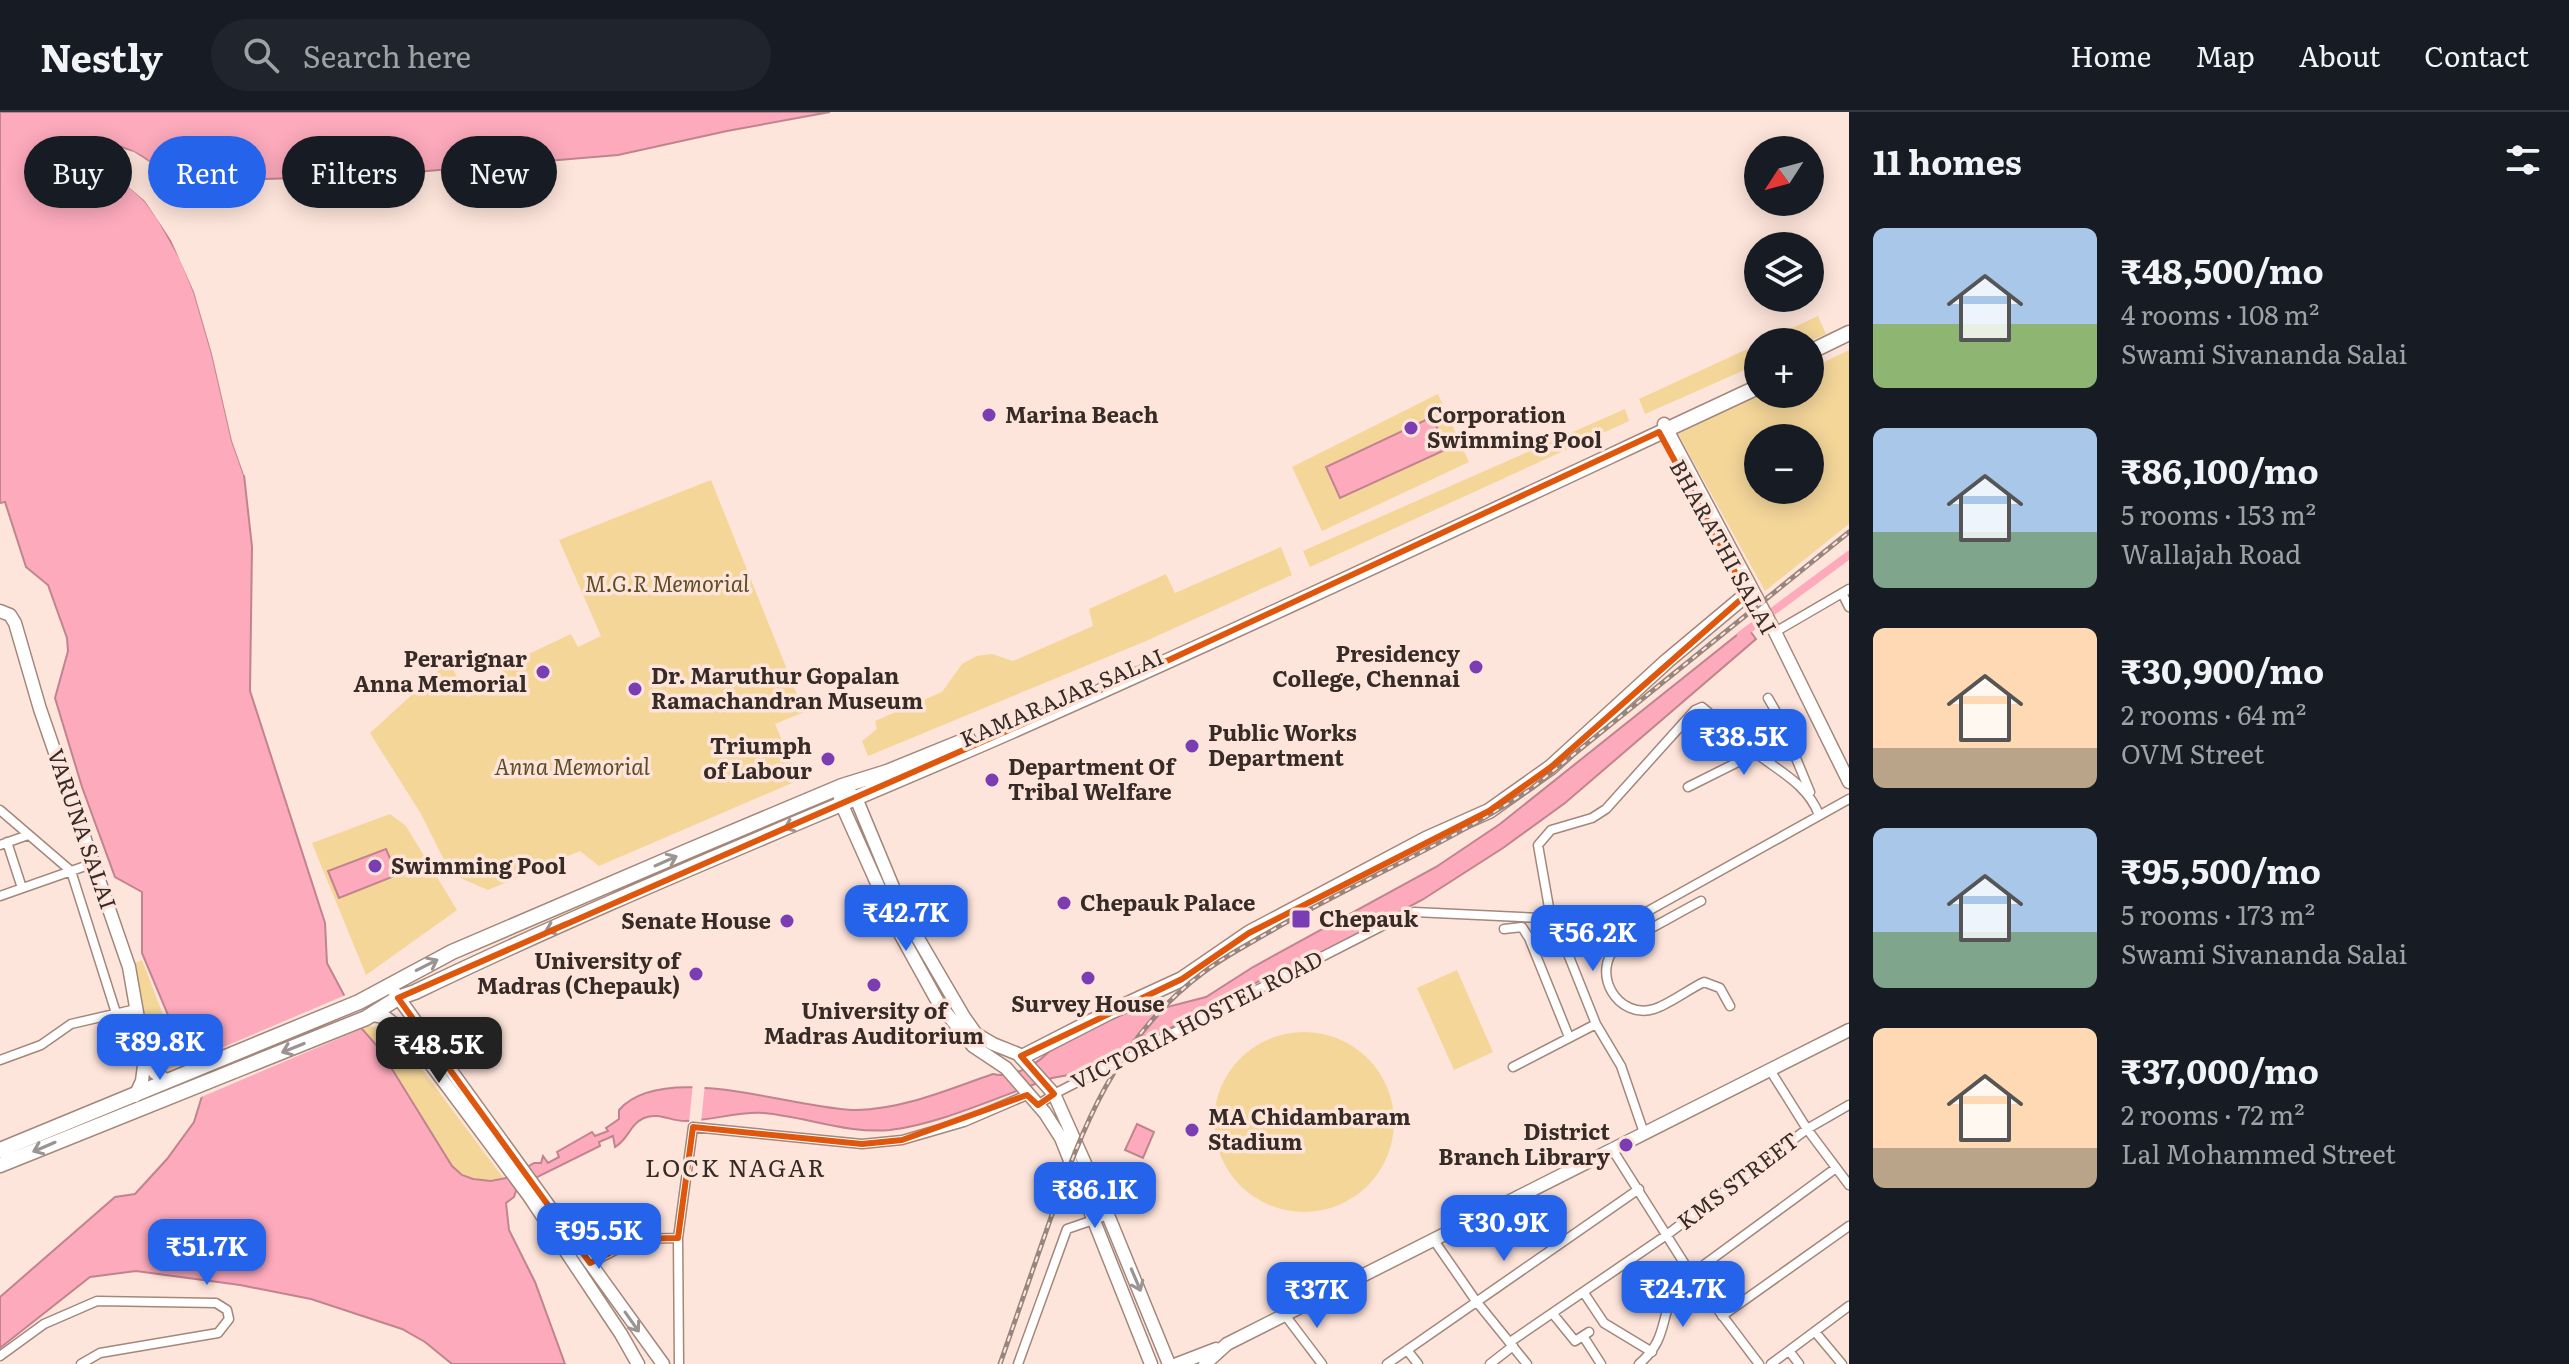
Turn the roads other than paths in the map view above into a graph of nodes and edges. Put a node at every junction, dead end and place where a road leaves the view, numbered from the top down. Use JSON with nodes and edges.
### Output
{"nodes":[{"id":1,"x":1849,"y":333,"type":"edge"},
{"id":2,"x":1849,"y":344,"type":"edge"},
{"id":3,"x":1824,"y":345,"type":"edge"},
{"id":4,"x":1824,"y":356,"type":"edge"},
{"id":5,"x":1744,"y":385,"type":"edge"},
{"id":6,"x":1744,"y":393,"type":"edge"},
{"id":7,"x":1662,"y":428,"type":"junction"},
{"id":8,"x":1845,"y":591,"type":"edge"},
{"id":9,"x":1753,"y":600,"type":"junction"},
{"id":10,"x":1849,"y":607,"type":"edge"},
{"id":11,"x":0,"y":611,"type":"edge"},
{"id":12,"x":1771,"y":628,"type":"junction"},
{"id":13,"x":1768,"y":698,"type":"dead end"},
{"id":14,"x":1788,"y":741,"type":"junction"},
{"id":15,"x":1756,"y":753,"type":"junction"},
{"id":16,"x":1844,"y":760,"type":"edge"},
{"id":17,"x":1849,"y":782,"type":"edge"},
{"id":18,"x":842,"y":786,"type":"junction"},
{"id":19,"x":1688,"y":787,"type":"dead end"},
{"id":20,"x":1849,"y":799,"type":"edge"},
{"id":21,"x":848,"y":800,"type":"junction"},
{"id":22,"x":1815,"y":804,"type":"junction"},
{"id":23,"x":0,"y":810,"type":"edge"},
{"id":24,"x":1819,"y":815,"type":"junction"},
{"id":25,"x":28,"y":835,"type":"junction"},
{"id":26,"x":3,"y":843,"type":"edge"},
{"id":27,"x":94,"y":863,"type":"junction"},
{"id":28,"x":71,"y":871,"type":"junction"},
{"id":29,"x":22,"y":888,"type":"junction"},
{"id":30,"x":0,"y":896,"type":"edge"},
{"id":31,"x":1701,"y":901,"type":"dead end"},
{"id":32,"x":1551,"y":919,"type":"junction"},
{"id":33,"x":1504,"y":929,"type":"dead end"},
{"id":34,"x":1560,"y":934,"type":"dead end"},
{"id":35,"x":389,"y":984,"type":"junction"},
{"id":36,"x":398,"y":998,"type":"junction"},
{"id":37,"x":1730,"y":1006,"type":"dead end"},
{"id":38,"x":136,"y":1009,"type":"junction"},
{"id":39,"x":116,"y":1013,"type":"junction"},
{"id":40,"x":369,"y":1016,"type":"junction"},
{"id":41,"x":1596,"y":1024,"type":"junction"},
{"id":42,"x":1849,"y":1030,"type":"edge"},
{"id":43,"x":1569,"y":1037,"type":"junction"},
{"id":44,"x":145,"y":1058,"type":"junction"},
{"id":45,"x":1023,"y":1059,"type":"junction"},
{"id":46,"x":0,"y":1060,"type":"edge"},
{"id":47,"x":1513,"y":1067,"type":"dead end"},
{"id":48,"x":1770,"y":1070,"type":"junction"},
{"id":49,"x":168,"y":1081,"type":"junction"},
{"id":50,"x":1054,"y":1094,"type":"junction"},
{"id":51,"x":1027,"y":1095,"type":"junction"},
{"id":52,"x":135,"y":1096,"type":"junction"},
{"id":53,"x":1038,"y":1105,"type":"junction"},
{"id":54,"x":1849,"y":1105,"type":"edge"},
{"id":55,"x":1807,"y":1129,"type":"junction"},
{"id":56,"x":1644,"y":1133,"type":"junction"},
{"id":57,"x":1612,"y":1149,"type":"junction"},
{"id":58,"x":0,"y":1150,"type":"edge"},
{"id":59,"x":0,"y":1165,"type":"edge"},
{"id":60,"x":515,"y":1168,"type":"junction"},
{"id":61,"x":1836,"y":1168,"type":"junction"},
{"id":62,"x":1849,"y":1185,"type":"edge"},
{"id":63,"x":1639,"y":1189,"type":"junction"},
{"id":64,"x":533,"y":1193,"type":"junction"},
{"id":65,"x":1108,"y":1215,"type":"junction"},
{"id":66,"x":1095,"y":1220,"type":"junction"},
{"id":67,"x":1849,"y":1226,"type":"edge"},
{"id":68,"x":1668,"y":1234,"type":"junction"},
{"id":69,"x":678,"y":1238,"type":"junction"},
{"id":70,"x":1433,"y":1239,"type":"junction"},
{"id":71,"x":590,"y":1263,"type":"junction"},
{"id":72,"x":1691,"y":1274,"type":"junction"},
{"id":73,"x":1584,"y":1293,"type":"junction"},
{"id":74,"x":1706,"y":1294,"type":"junction"},
{"id":75,"x":1671,"y":1295,"type":"junction"},
{"id":76,"x":1476,"y":1301,"type":"junction"},
{"id":77,"x":1849,"y":1306,"type":"edge"},
{"id":78,"x":1553,"y":1314,"type":"junction"},
{"id":79,"x":1285,"y":1315,"type":"junction"},
{"id":80,"x":1722,"y":1316,"type":"junction"},
{"id":81,"x":1816,"y":1333,"type":"junction"},
{"id":82,"x":1227,"y":1344,"type":"junction"},
{"id":83,"x":1512,"y":1344,"type":"junction"},
{"id":84,"x":1407,"y":1350,"type":"junction"},
{"id":85,"x":1652,"y":1352,"type":"junction"},
{"id":86,"x":1790,"y":1352,"type":"junction"},
{"id":87,"x":0,"y":1356,"type":"edge"},
{"id":88,"x":1207,"y":1363,"type":"edge"},
{"id":89,"x":81,"y":1364,"type":"edge"},
{"id":90,"x":638,"y":1364,"type":"edge"},
{"id":91,"x":663,"y":1364,"type":"edge"},
{"id":92,"x":679,"y":1364,"type":"edge"},
{"id":93,"x":1018,"y":1364,"type":"edge"},
{"id":94,"x":1151,"y":1364,"type":"edge"},
{"id":95,"x":1169,"y":1364,"type":"edge"},
{"id":96,"x":1177,"y":1364,"type":"edge"},
{"id":97,"x":1322,"y":1364,"type":"edge"},
{"id":98,"x":1387,"y":1364,"type":"edge"},
{"id":99,"x":1418,"y":1364,"type":"edge"},
{"id":100,"x":1490,"y":1364,"type":"edge"},
{"id":101,"x":1527,"y":1364,"type":"edge"},
{"id":102,"x":1601,"y":1364,"type":"edge"},
{"id":103,"x":1639,"y":1364,"type":"edge"},
{"id":104,"x":1759,"y":1364,"type":"edge"},
{"id":105,"x":1771,"y":1364,"type":"edge"},
{"id":106,"x":1799,"y":1364,"type":"edge"},
{"id":107,"x":1842,"y":1364,"type":"edge"}],
"edges":[{"from":1,"to":3,"type":"main road"},
{"from":2,"to":4,"type":"main road"},
{"from":5,"to":7,"type":"main road","name":"KAMARAJAR SALAI"},
{"from":6,"to":7,"type":"main road","name":"KAMARAJAR SALAI"},
{"from":7,"to":9,"type":"street","name":"BHARATHI SALAI"},
{"from":7,"to":18,"type":"main road","name":"KAMARAJAR SALAI"},
{"from":7,"to":21,"type":"main road","name":"KAMARAJAR SALAI"},
{"from":8,"to":10,"type":"street"},
{"from":8,"to":12,"type":"street"},
{"from":9,"to":12,"type":"street","name":"BHARATHI SALAI"},
{"from":9,"to":45,"type":"main road"},
{"from":11,"to":27,"type":"street","name":"VARUNA SALAI"},
{"from":12,"to":16,"type":"street","name":"BHARATHI SALAI"},
{"from":13,"to":14,"type":"street"},
{"from":14,"to":15,"type":"street"},
{"from":14,"to":22,"type":"street"},
{"from":15,"to":19,"type":"street"},
{"from":15,"to":22,"type":"street"},
{"from":15,"to":32,"type":"street"},
{"from":16,"to":17,"type":"street","name":"BHARATHI SALAI"},
{"from":18,"to":21,"type":"street"},
{"from":35,"to":18,"type":"main road","name":"KAMARAJAR SALAI","one_way":true},
{"from":20,"to":24,"type":"street","name":"VICTORIA HOSTEL ROAD"},
{"from":21,"to":36,"type":"main road","name":"KAMARAJAR SALAI","one_way":true},
{"from":21,"to":45,"type":"street"},
{"from":21,"to":51,"type":"street"},
{"from":22,"to":24,"type":"street"},
{"from":23,"to":25,"type":"street"},
{"from":24,"to":32,"type":"street","name":"VICTORIA HOSTEL ROAD"},
{"from":25,"to":26,"type":"street"},
{"from":25,"to":28,"type":"street"},
{"from":26,"to":29,"type":"street"},
{"from":27,"to":28,"type":"street"},
{"from":27,"to":38,"type":"street","name":"VARUNA SALAI"},
{"from":28,"to":29,"type":"street"},
{"from":28,"to":39,"type":"street"},
{"from":29,"to":30,"type":"street"},
{"from":31,"to":37,"type":"street"},
{"from":32,"to":50,"type":"street","name":"VICTORIA HOSTEL ROAD"},
{"from":33,"to":43,"type":"street"},
{"from":34,"to":41,"type":"street"},
{"from":35,"to":36,"type":"street"},
{"from":35,"to":49,"type":"main road","name":"KAMARAJAR SALAI"},
{"from":36,"to":40,"type":"main road","name":"KAMARAJAR SALAI"},
{"from":36,"to":60,"type":"street"},
{"from":38,"to":39,"type":"street"},
{"from":38,"to":44,"type":"street","name":"VARUNA SALAI"},
{"from":39,"to":46,"type":"street"},
{"from":40,"to":59,"type":"main road","name":"KAMARAJAR SALAI","one_way":true},
{"from":40,"to":60,"type":"street"},
{"from":41,"to":43,"type":"street"},
{"from":41,"to":56,"type":"street"},
{"from":42,"to":48,"type":"street"},
{"from":43,"to":47,"type":"street"},
{"from":44,"to":49,"type":"street"},
{"from":44,"to":52,"type":"street","name":"VARUNA SALAI"},
{"from":45,"to":50,"type":"street"},
{"from":48,"to":55,"type":"street"},
{"from":48,"to":56,"type":"street"},
{"from":49,"to":52,"type":"main road","name":"KAMARAJAR SALAI"},
{"from":50,"to":53,"type":"street","name":"VICTORIA HOSTEL ROAD"},
{"from":50,"to":65,"type":"street"},
{"from":51,"to":53,"type":"street"},
{"from":51,"to":69,"type":"street"},
{"from":52,"to":58,"type":"main road","name":"KAMARAJAR SALAI"},
{"from":53,"to":66,"type":"street"},
{"from":54,"to":55,"type":"street","name":"KMS STREET"},
{"from":55,"to":61,"type":"street"},
{"from":55,"to":68,"type":"street","name":"KMS STREET"},
{"from":56,"to":57,"type":"street"},
{"from":57,"to":63,"type":"street"},
{"from":57,"to":70,"type":"street"},
{"from":60,"to":64,"type":"street"},
{"from":61,"to":62,"type":"street"},
{"from":61,"to":72,"type":"street"},
{"from":63,"to":68,"type":"street"},
{"from":63,"to":76,"type":"street"},
{"from":64,"to":71,"type":"street"},
{"from":64,"to":90,"type":"street"},
{"from":65,"to":66,"type":"street"},
{"from":65,"to":95,"type":"street","one_way":true},
{"from":66,"to":93,"type":"street"},
{"from":66,"to":94,"type":"street"},
{"from":67,"to":80,"type":"street"},
{"from":68,"to":72,"type":"street"},
{"from":68,"to":73,"type":"street","name":"KMS STREET"},
{"from":69,"to":71,"type":"street"},
{"from":69,"to":92,"type":"street"},
{"from":70,"to":76,"type":"street"},
{"from":70,"to":79,"type":"street"},
{"from":71,"to":91,"type":"street","one_way":true},
{"from":72,"to":74,"type":"street"},
{"from":72,"to":75,"type":"street"},
{"from":73,"to":78,"type":"street","name":"KMS STREET"},
{"from":73,"to":85,"type":"street"},
{"from":74,"to":75,"type":"street"},
{"from":74,"to":80,"type":"street"},
{"from":75,"to":85,"type":"street"},
{"from":76,"to":83,"type":"street"},
{"from":76,"to":84,"type":"street"},
{"from":77,"to":81,"type":"street"},
{"from":78,"to":83,"type":"street","name":"KMS STREET"},
{"from":78,"to":102,"type":"street"},
{"from":79,"to":82,"type":"street"},
{"from":79,"to":97,"type":"street"},
{"from":80,"to":104,"type":"street"},
{"from":81,"to":86,"type":"street"},
{"from":81,"to":107,"type":"street"},
{"from":82,"to":88,"type":"street"},
{"from":82,"to":96,"type":"street"},
{"from":83,"to":100,"type":"street","name":"KMS STREET"},
{"from":83,"to":101,"type":"street"},
{"from":84,"to":98,"type":"street"},
{"from":84,"to":99,"type":"street"},
{"from":85,"to":103,"type":"street"},
{"from":86,"to":105,"type":"street"},
{"from":86,"to":106,"type":"street"},
{"from":87,"to":89,"type":"street"}]}
